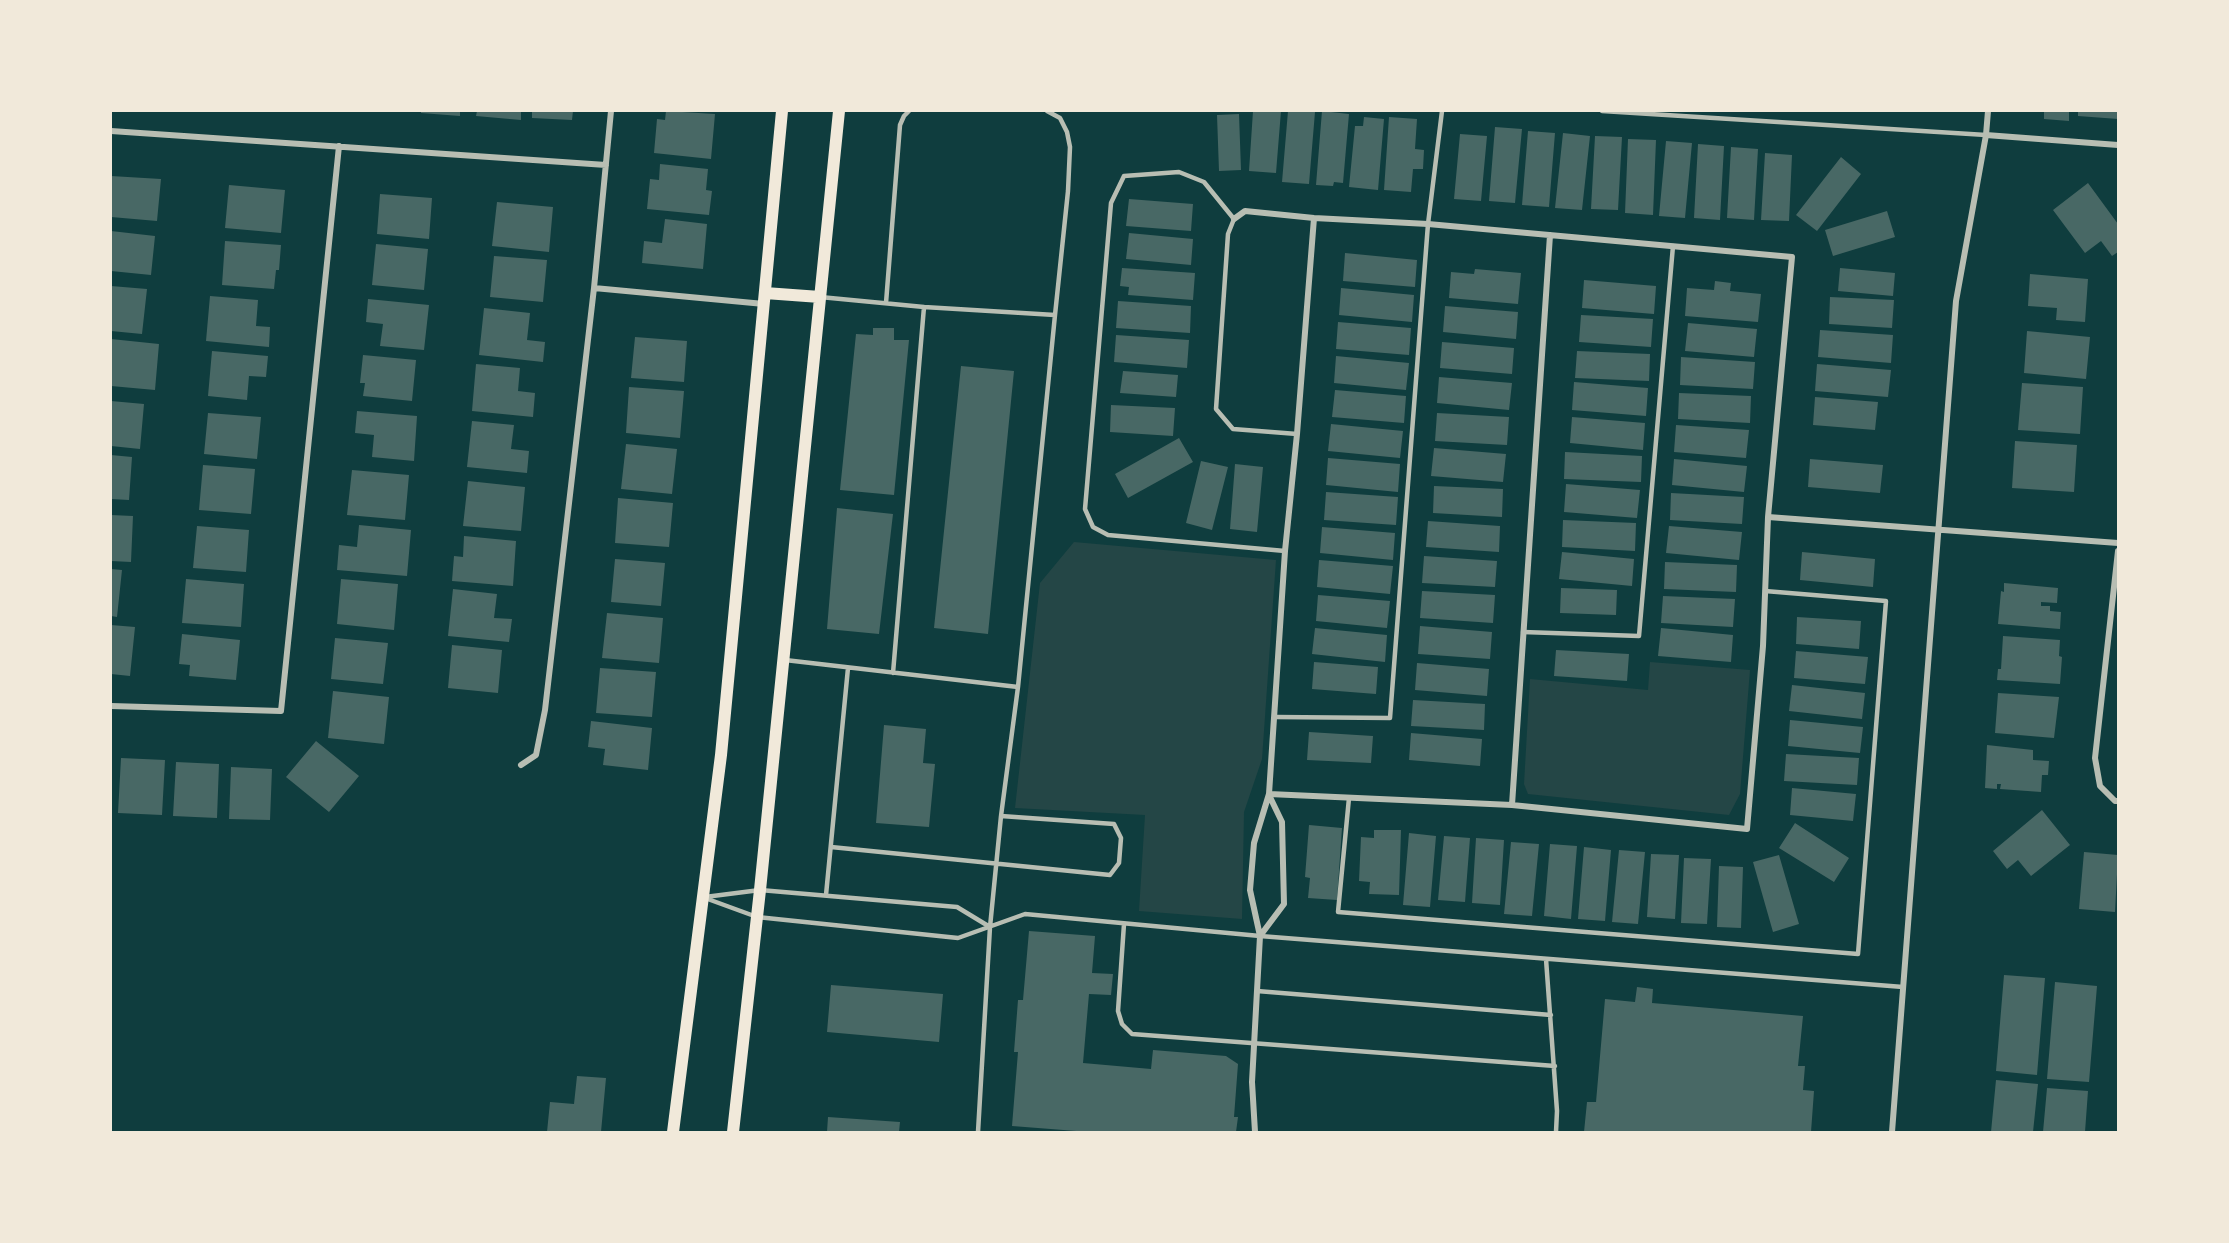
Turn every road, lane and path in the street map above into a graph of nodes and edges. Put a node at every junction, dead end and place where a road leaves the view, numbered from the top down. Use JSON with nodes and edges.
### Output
{"nodes":[{"id":1,"x":611,"y":111,"type":"edge"},
{"id":2,"x":782,"y":111,"type":"edge"},
{"id":3,"x":839,"y":111,"type":"edge"},
{"id":4,"x":909,"y":111,"type":"edge"},
{"id":5,"x":1047,"y":111,"type":"edge"},
{"id":6,"x":1442,"y":111,"type":"edge"},
{"id":7,"x":1602,"y":111,"type":"edge"},
{"id":8,"x":1988,"y":111,"type":"edge"},
{"id":9,"x":111,"y":130,"type":"edge"},
{"id":10,"x":1986,"y":135,"type":"junction"},
{"id":11,"x":2118,"y":145,"type":"edge"},
{"id":12,"x":339,"y":146,"type":"junction"},
{"id":13,"x":606,"y":165,"type":"junction"},
{"id":14,"x":1314,"y":218,"type":"junction"},
{"id":15,"x":1234,"y":219,"type":"junction"},
{"id":16,"x":1428,"y":224,"type":"junction"},
{"id":17,"x":1550,"y":235,"type":"junction"},
{"id":18,"x":1673,"y":246,"type":"junction"},
{"id":19,"x":594,"y":288,"type":"junction"},
{"id":20,"x":820,"y":297,"type":"junction"},
{"id":21,"x":765,"y":298,"type":"junction"},
{"id":22,"x":886,"y":303,"type":"junction"},
{"id":23,"x":924,"y":307,"type":"junction"},
{"id":24,"x":1055,"y":315,"type":"junction"},
{"id":25,"x":1297,"y":434,"type":"junction"},
{"id":26,"x":1768,"y":517,"type":"junction"},
{"id":27,"x":1938,"y":528,"type":"junction"},
{"id":28,"x":2118,"y":543,"type":"edge"},
{"id":29,"x":1285,"y":551,"type":"junction"},
{"id":30,"x":2118,"y":551,"type":"edge"},
{"id":31,"x":1765,"y":591,"type":"junction"},
{"id":32,"x":1523,"y":632,"type":"junction"},
{"id":33,"x":783,"y":660,"type":"junction"},
{"id":34,"x":848,"y":668,"type":"junction"},
{"id":35,"x":893,"y":673,"type":"junction"},
{"id":36,"x":1018,"y":687,"type":"junction"},
{"id":37,"x":111,"y":706,"type":"edge"},
{"id":38,"x":1275,"y":717,"type":"junction"},
{"id":39,"x":521,"y":765,"type":"dead end"},
{"id":40,"x":1269,"y":794,"type":"junction"},
{"id":41,"x":1349,"y":798,"type":"junction"},
{"id":42,"x":2116,"y":801,"type":"edge"},
{"id":43,"x":1512,"y":805,"type":"junction"},
{"id":44,"x":1001,"y":816,"type":"junction"},
{"id":45,"x":831,"y":847,"type":"junction"},
{"id":46,"x":996,"y":863,"type":"junction"},
{"id":47,"x":760,"y":890,"type":"junction"},
{"id":48,"x":826,"y":896,"type":"junction"},
{"id":49,"x":703,"y":898,"type":"junction"},
{"id":50,"x":757,"y":917,"type":"junction"},
{"id":51,"x":1124,"y":924,"type":"junction"},
{"id":52,"x":990,"y":927,"type":"junction"},
{"id":53,"x":1260,"y":936,"type":"junction"},
{"id":54,"x":1546,"y":959,"type":"junction"},
{"id":55,"x":1903,"y":987,"type":"junction"},
{"id":56,"x":1257,"y":991,"type":"junction"},
{"id":57,"x":1551,"y":1015,"type":"junction"},
{"id":58,"x":1254,"y":1043,"type":"junction"},
{"id":59,"x":1554,"y":1066,"type":"junction"},
{"id":60,"x":673,"y":1132,"type":"edge"},
{"id":61,"x":733,"y":1132,"type":"edge"},
{"id":62,"x":978,"y":1132,"type":"edge"},
{"id":63,"x":1255,"y":1132,"type":"edge"},
{"id":64,"x":1556,"y":1132,"type":"edge"},
{"id":65,"x":1892,"y":1132,"type":"edge"}],
"edges":[{"from":1,"to":13,"type":"street"},
{"from":2,"to":21,"type":"main road"},
{"from":3,"to":20,"type":"main road"},
{"from":4,"to":22,"type":"lane"},
{"from":5,"to":24,"type":"lane"},
{"from":6,"to":16,"type":"lane"},
{"from":7,"to":10,"type":"lane"},
{"from":8,"to":10,"type":"street"},
{"from":9,"to":12,"type":"street"},
{"from":10,"to":11,"type":"street"},
{"from":10,"to":27,"type":"street"},
{"from":12,"to":13,"type":"street"},
{"from":12,"to":37,"type":"street"},
{"from":13,"to":19,"type":"street"},
{"from":14,"to":15,"type":"street"},
{"from":14,"to":16,"type":"street"},
{"from":14,"to":25,"type":"street"},
{"from":15,"to":25,"type":"lane"},
{"from":15,"to":29,"type":"lane"},
{"from":16,"to":17,"type":"street"},
{"from":16,"to":38,"type":"lane"},
{"from":17,"to":18,"type":"street"},
{"from":17,"to":32,"type":"street"},
{"from":18,"to":26,"type":"street"},
{"from":18,"to":32,"type":"lane"},
{"from":19,"to":21,"type":"street"},
{"from":19,"to":39,"type":"street"},
{"from":20,"to":21,"type":"main road"},
{"from":20,"to":22,"type":"lane"},
{"from":20,"to":33,"type":"main road"},
{"from":21,"to":49,"type":"main road"},
{"from":22,"to":23,"type":"lane"},
{"from":23,"to":24,"type":"lane"},
{"from":23,"to":35,"type":"lane"},
{"from":24,"to":36,"type":"lane"},
{"from":25,"to":29,"type":"street"},
{"from":26,"to":27,"type":"street"},
{"from":26,"to":31,"type":"street"},
{"from":27,"to":28,"type":"street"},
{"from":27,"to":55,"type":"street"},
{"from":29,"to":38,"type":"street"},
{"from":30,"to":42,"type":"street"},
{"from":31,"to":41,"type":"lane"},
{"from":31,"to":43,"type":"street"},
{"from":32,"to":43,"type":"street"},
{"from":33,"to":34,"type":"lane"},
{"from":33,"to":47,"type":"main road"},
{"from":34,"to":35,"type":"lane"},
{"from":34,"to":45,"type":"lane"},
{"from":35,"to":36,"type":"lane"},
{"from":36,"to":44,"type":"lane"},
{"from":38,"to":40,"type":"street"},
{"from":40,"to":41,"type":"street"},
{"from":40,"to":53,"type":"street"},
{"from":40,"to":53,"type":"street"},
{"from":41,"to":43,"type":"street"},
{"from":44,"to":46,"type":"lane"},
{"from":44,"to":46,"type":"lane"},
{"from":45,"to":46,"type":"lane"},
{"from":45,"to":48,"type":"lane"},
{"from":46,"to":52,"type":"lane"},
{"from":47,"to":48,"type":"lane"},
{"from":47,"to":49,"type":"lane"},
{"from":47,"to":50,"type":"main road"},
{"from":48,"to":52,"type":"lane"},
{"from":49,"to":50,"type":"lane"},
{"from":49,"to":60,"type":"main road"},
{"from":50,"to":52,"type":"lane"},
{"from":50,"to":61,"type":"main road"},
{"from":51,"to":52,"type":"lane"},
{"from":51,"to":53,"type":"lane"},
{"from":51,"to":58,"type":"lane"},
{"from":52,"to":62,"type":"lane"},
{"from":53,"to":54,"type":"lane"},
{"from":53,"to":56,"type":"street"},
{"from":54,"to":55,"type":"lane"},
{"from":54,"to":57,"type":"lane"},
{"from":55,"to":65,"type":"street"},
{"from":56,"to":57,"type":"lane"},
{"from":56,"to":58,"type":"street"},
{"from":57,"to":59,"type":"lane"},
{"from":58,"to":59,"type":"lane"},
{"from":58,"to":63,"type":"street"},
{"from":59,"to":64,"type":"lane"}]}
